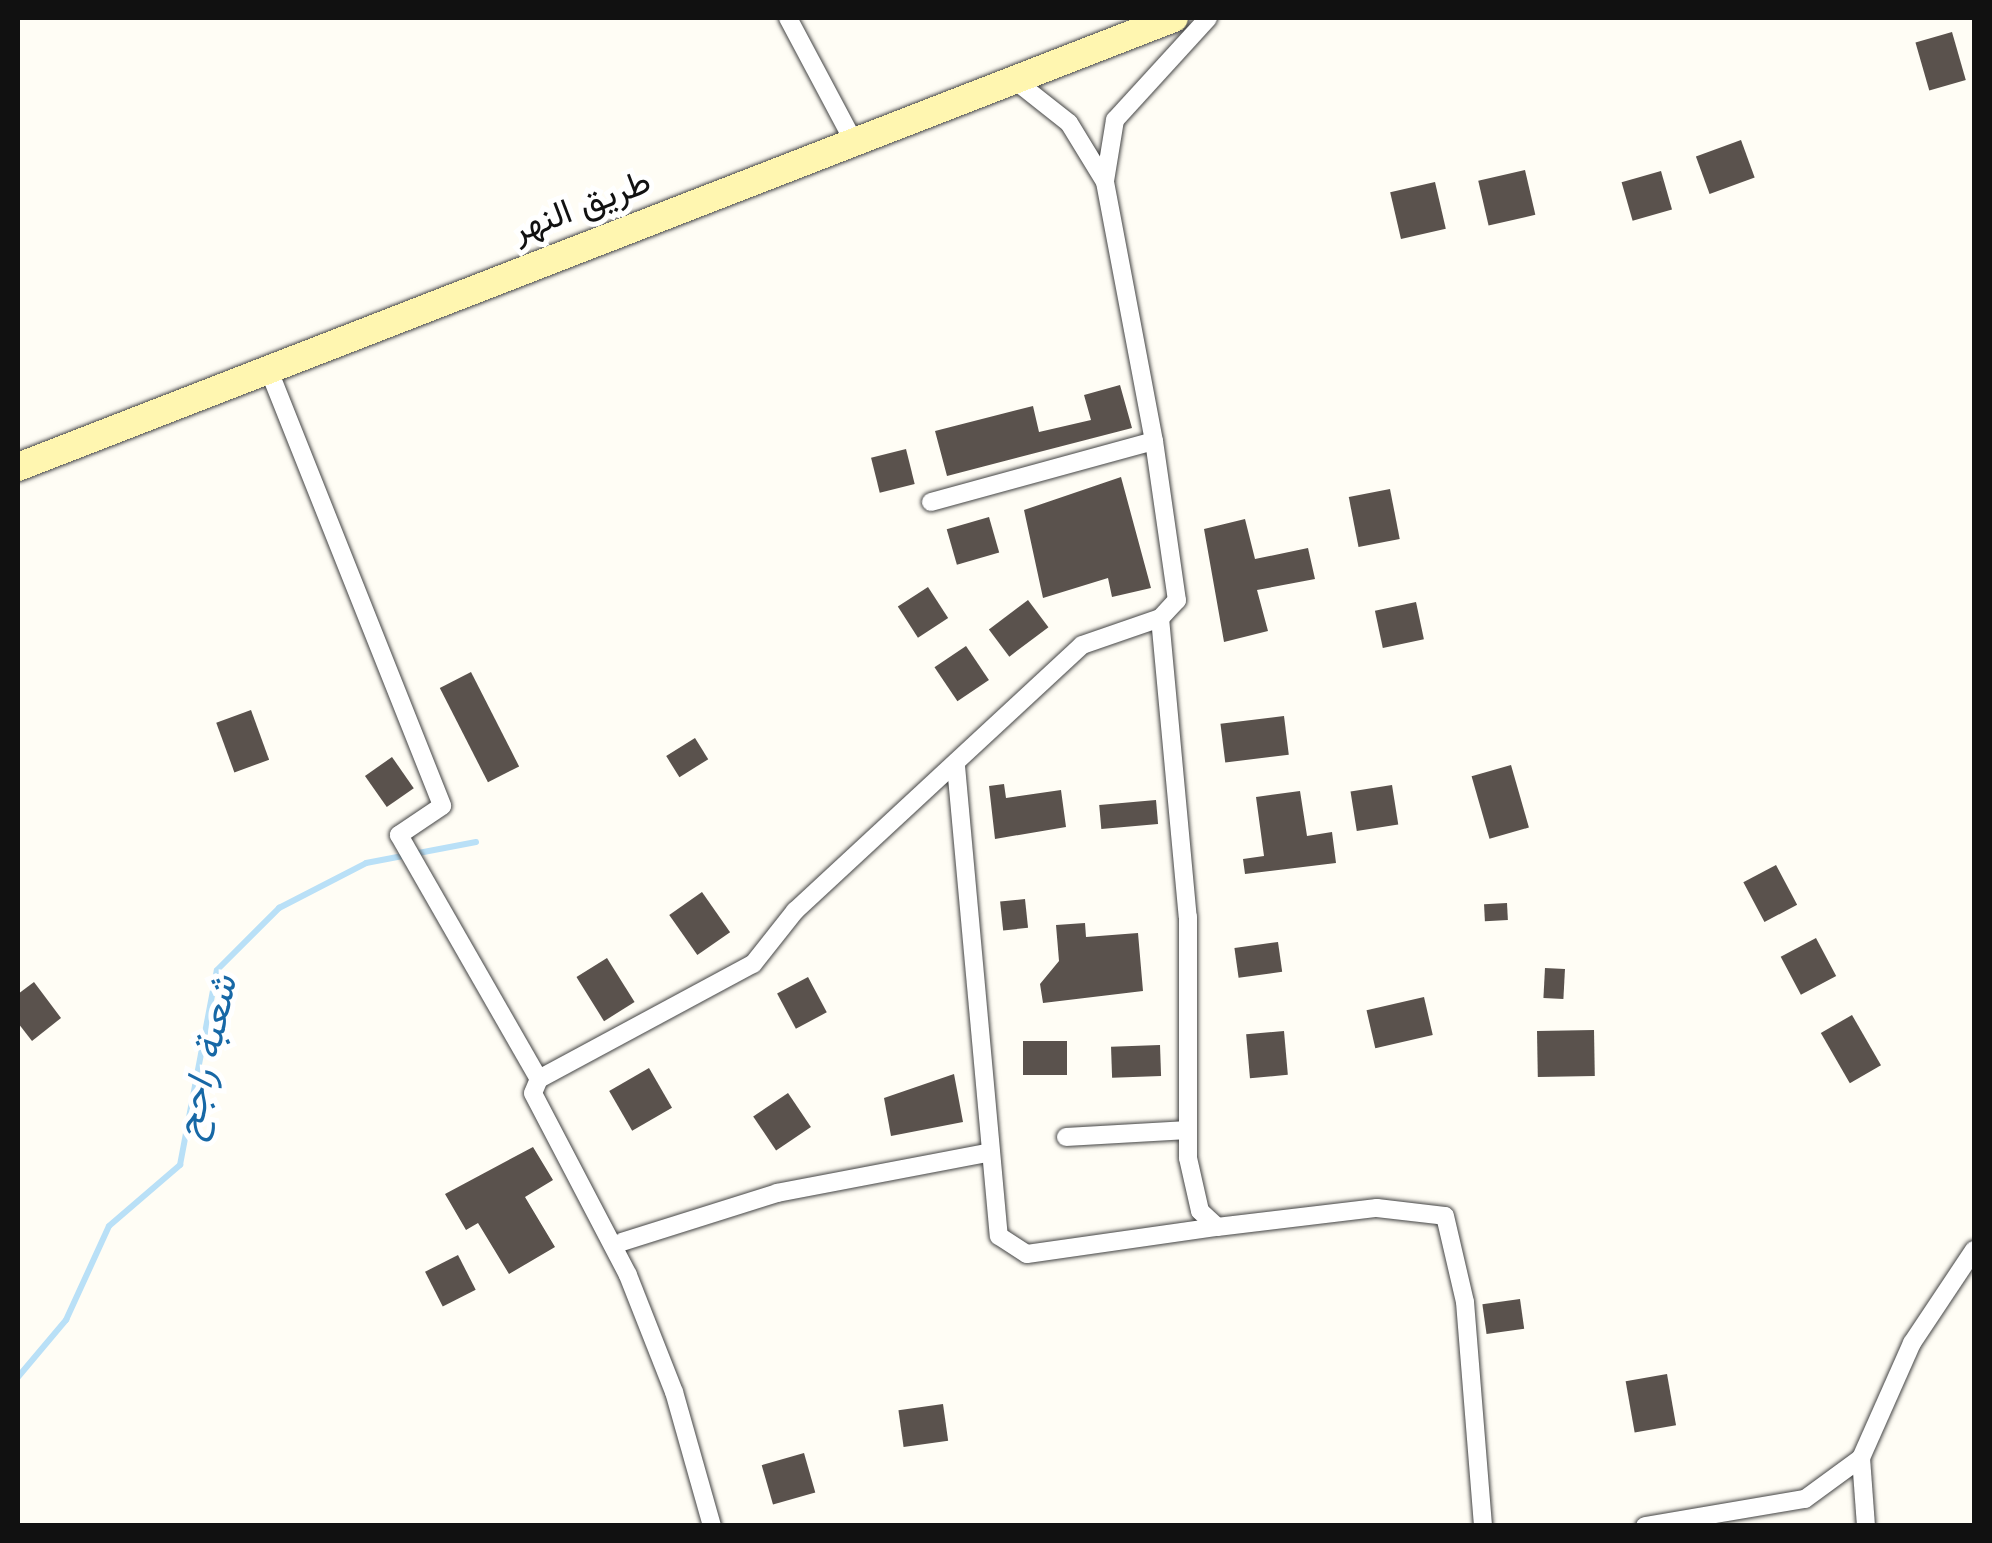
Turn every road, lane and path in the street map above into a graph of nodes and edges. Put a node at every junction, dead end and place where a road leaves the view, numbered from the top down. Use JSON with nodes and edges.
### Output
{"nodes":[{"id":1,"x":788,"y":18,"type":"edge"},
{"id":2,"x":1174,"y":18,"type":"edge"},
{"id":3,"x":1208,"y":18,"type":"edge"},
{"id":4,"x":1017,"y":82,"type":"junction"},
{"id":5,"x":853,"y":140,"type":"junction"},
{"id":6,"x":1105,"y":182,"type":"junction"},
{"id":7,"x":268,"y":368,"type":"junction"},
{"id":8,"x":1154,"y":441,"type":"junction"},
{"id":9,"x":18,"y":467,"type":"edge"},
{"id":10,"x":930,"y":502,"type":"dead end"},
{"id":11,"x":1160,"y":618,"type":"junction"},
{"id":12,"x":956,"y":766,"type":"junction"},
{"id":13,"x":539,"y":1079,"type":"junction"},
{"id":14,"x":1188,"y":1130,"type":"junction"},
{"id":15,"x":1066,"y":1137,"type":"dead end"},
{"id":16,"x":986,"y":1153,"type":"junction"},
{"id":17,"x":1217,"y":1227,"type":"junction"},
{"id":18,"x":622,"y":1242,"type":"dead end"},
{"id":19,"x":1974,"y":1250,"type":"edge"},
{"id":20,"x":1861,"y":1458,"type":"junction"},
{"id":21,"x":1697,"y":1523,"type":"edge"},
{"id":22,"x":712,"y":1526,"type":"edge"},
{"id":23,"x":1483,"y":1526,"type":"edge"},
{"id":24,"x":1645,"y":1526,"type":"edge"},
{"id":25,"x":1866,"y":1526,"type":"edge"}],
"edges":[{"from":1,"to":5,"type":"street"},
{"from":2,"to":4,"type":"main road","name":"طريق النهر"},
{"from":3,"to":6,"type":"street"},
{"from":4,"to":5,"type":"main road","name":"طريق النهر"},
{"from":4,"to":6,"type":"street"},
{"from":5,"to":7,"type":"main road","name":"طريق النهر"},
{"from":6,"to":8,"type":"street"},
{"from":7,"to":9,"type":"main road","name":"طريق النهر"},
{"from":7,"to":13,"type":"street"},
{"from":8,"to":10,"type":"street"},
{"from":8,"to":11,"type":"street"},
{"from":11,"to":12,"type":"street"},
{"from":11,"to":14,"type":"street"},
{"from":12,"to":13,"type":"street"},
{"from":12,"to":16,"type":"street"},
{"from":13,"to":22,"type":"street"},
{"from":14,"to":15,"type":"street"},
{"from":14,"to":17,"type":"street"},
{"from":16,"to":17,"type":"street"},
{"from":16,"to":18,"type":"street"},
{"from":17,"to":23,"type":"street"},
{"from":19,"to":20,"type":"street"},
{"from":20,"to":21,"type":"street"},
{"from":20,"to":25,"type":"street"},
{"from":21,"to":24,"type":"street"}]}
